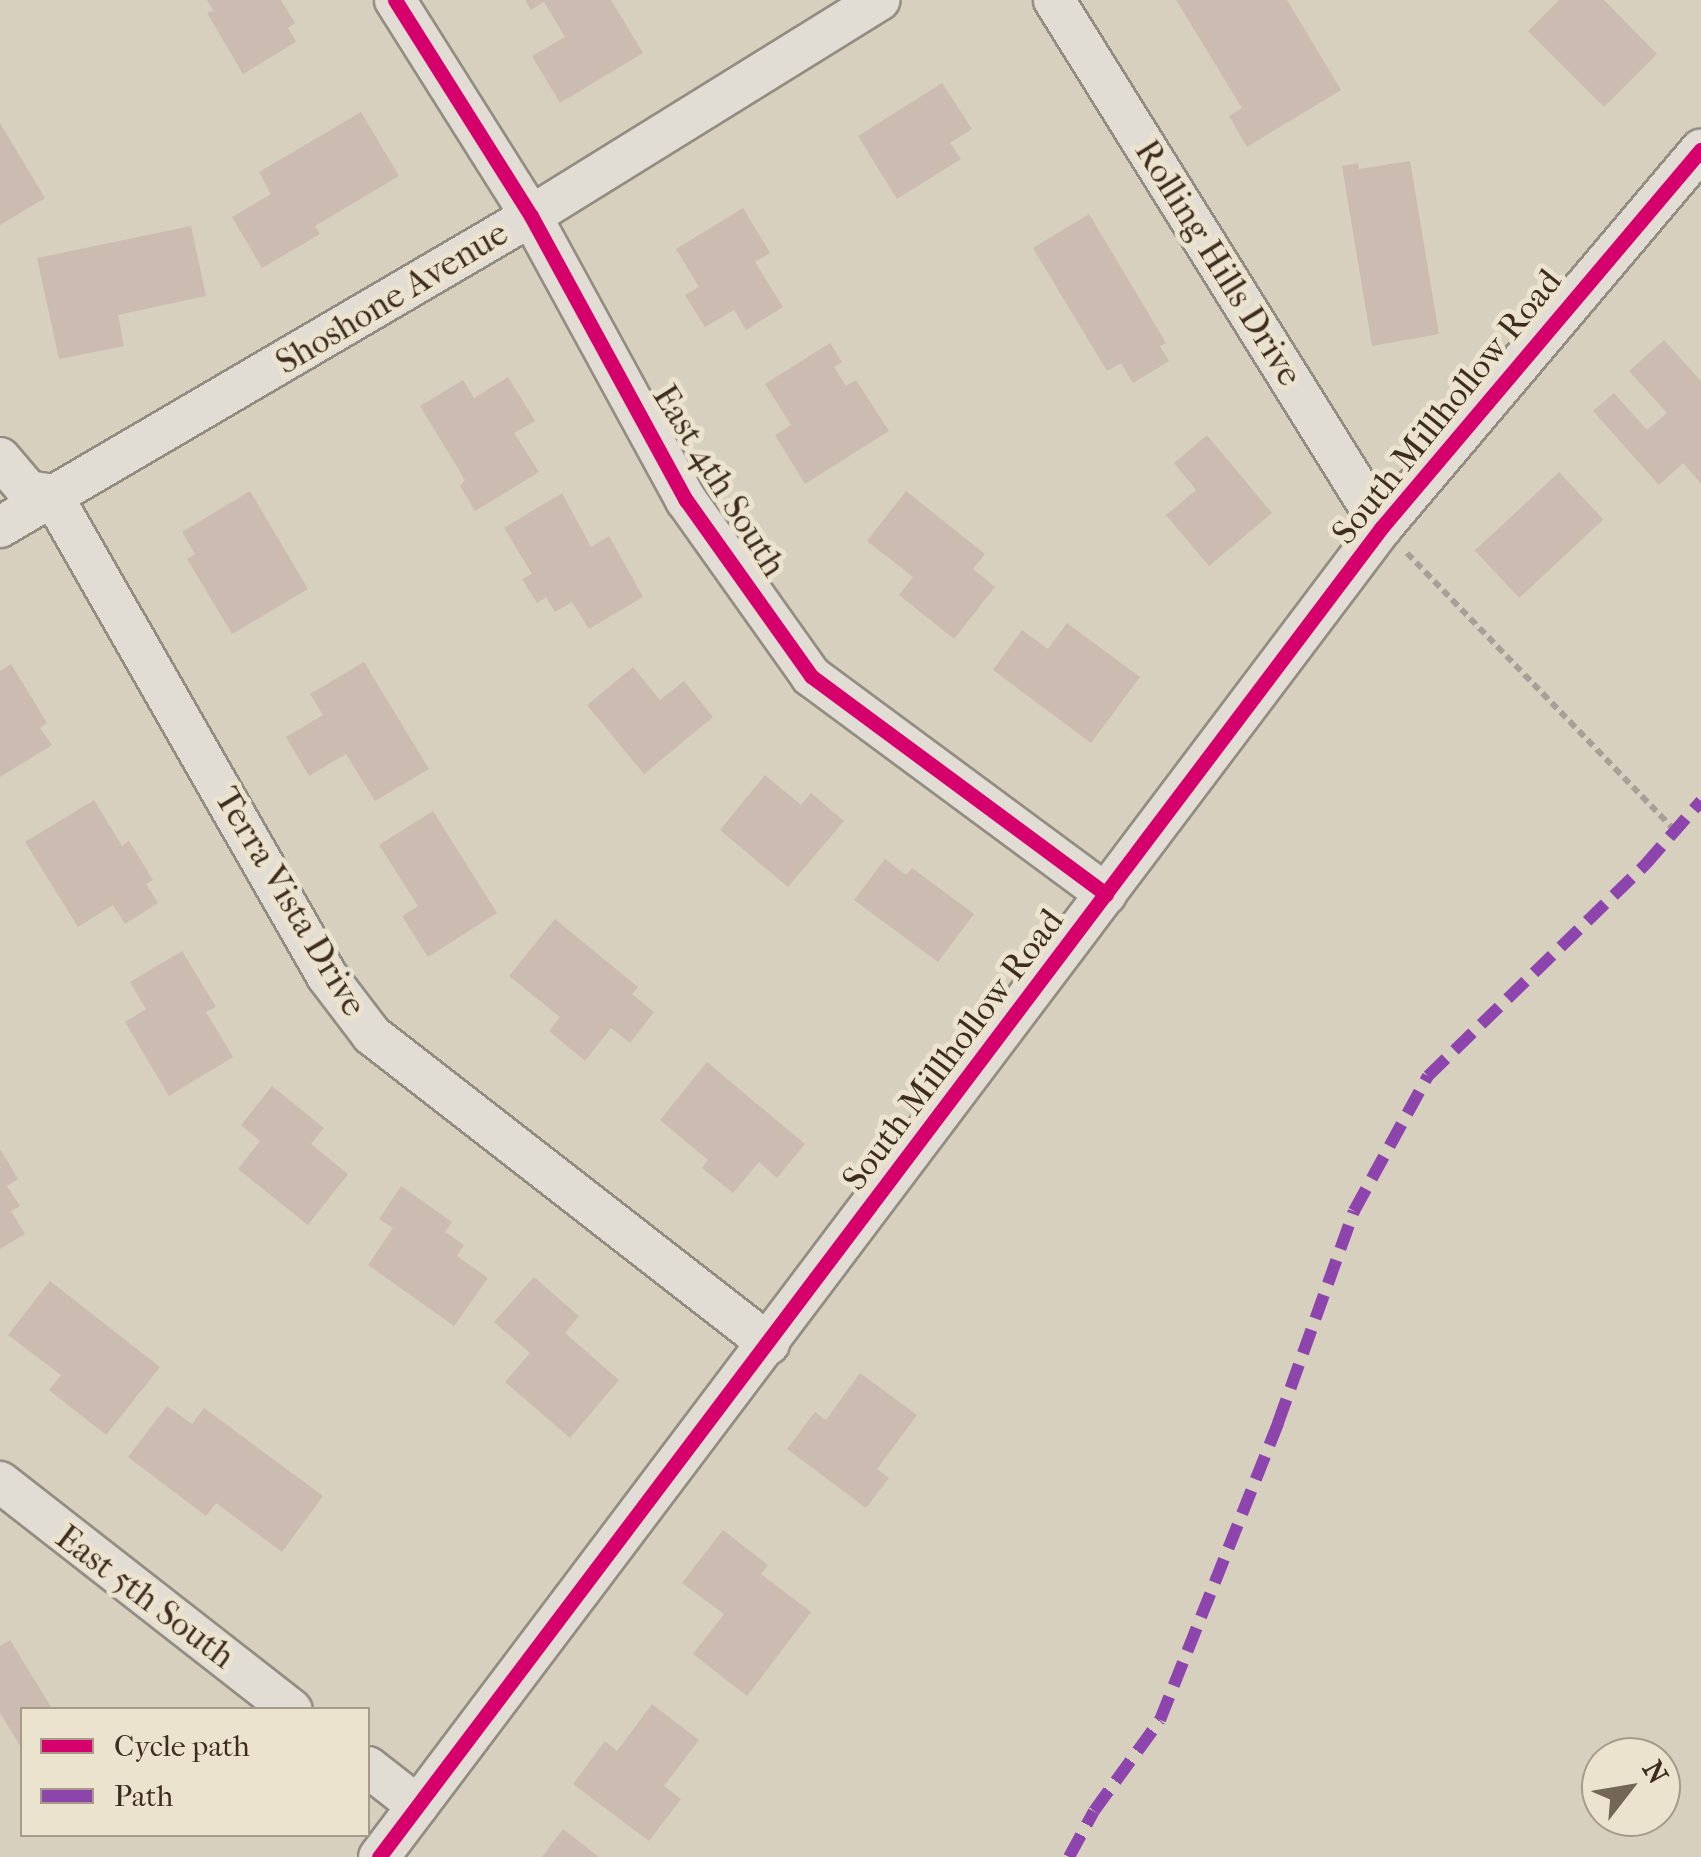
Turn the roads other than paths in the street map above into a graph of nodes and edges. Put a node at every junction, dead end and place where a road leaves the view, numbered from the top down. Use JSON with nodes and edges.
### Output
{"nodes":[{"id":1,"x":396,"y":0,"type":"edge"},
{"id":2,"x":880,"y":0,"type":"edge"},
{"id":3,"x":1054,"y":0,"type":"edge"},
{"id":4,"x":1701,"y":150,"type":"edge"},
{"id":5,"x":531,"y":216,"type":"junction"},
{"id":6,"x":0,"y":458,"type":"edge"},
{"id":7,"x":52,"y":495,"type":"junction"},
{"id":8,"x":0,"y":527,"type":"edge"},
{"id":9,"x":1382,"y":527,"type":"junction"},
{"id":10,"x":1106,"y":894,"type":"junction"},
{"id":11,"x":769,"y":1344,"type":"junction"},
{"id":12,"x":0,"y":1482,"type":"edge"},
{"id":13,"x":288,"y":1707,"type":"edge"},
{"id":14,"x":370,"y":1769,"type":"edge"},
{"id":15,"x":418,"y":1806,"type":"junction"},
{"id":16,"x":380,"y":1857,"type":"edge"}],
"edges":[{"from":1,"to":5,"type":"street","name":"East 4th South"},
{"from":2,"to":5,"type":"street","name":"Shoshone Avenue"},
{"from":3,"to":9,"type":"street","name":"Rolling Hills Drive"},
{"from":4,"to":9,"type":"street","name":"South Millhollow Road"},
{"from":5,"to":7,"type":"street","name":"Shoshone Avenue"},
{"from":5,"to":10,"type":"street","name":"East 4th South"},
{"from":6,"to":7,"type":"street"},
{"from":7,"to":8,"type":"street","name":"Shoshone Avenue"},
{"from":7,"to":11,"type":"street","name":"Terra Vista Drive"},
{"from":9,"to":10,"type":"street","name":"South Millhollow Road"},
{"from":10,"to":11,"type":"street","name":"South Millhollow Road"},
{"from":11,"to":15,"type":"street","name":"South Millhollow Road"},
{"from":12,"to":13,"type":"street","name":"East 5th South"},
{"from":14,"to":15,"type":"street"},
{"from":15,"to":16,"type":"street","name":"South Millhollow Road"}]}
